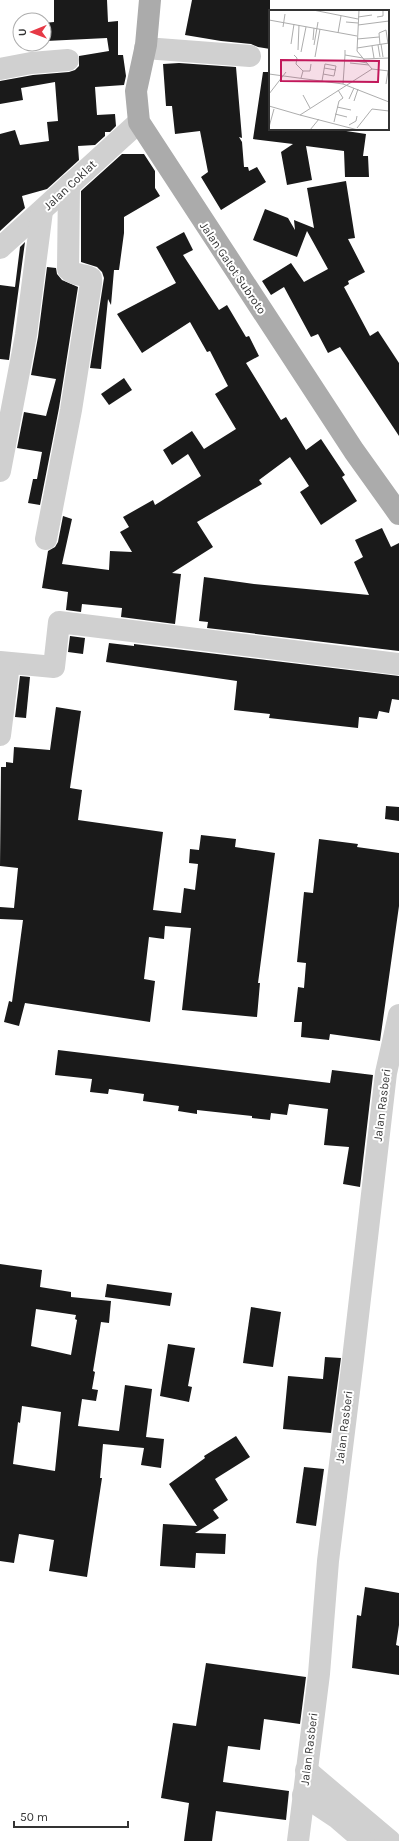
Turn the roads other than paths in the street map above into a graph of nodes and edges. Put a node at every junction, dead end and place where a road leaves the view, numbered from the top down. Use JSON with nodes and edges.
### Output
{"nodes":[{"id":1,"x":150,"y":0,"type":"edge"},
{"id":2,"x":145,"y":48,"type":"junction"},
{"id":3,"x":250,"y":56,"type":"dead end"},
{"id":4,"x":68,"y":60,"type":"dead end"},
{"id":5,"x":0,"y":69,"type":"edge"},
{"id":6,"x":139,"y":122,"type":"junction"},
{"id":7,"x":69,"y":185,"type":"junction"},
{"id":8,"x":42,"y":211,"type":"junction"},
{"id":9,"x":0,"y":248,"type":"edge"},
{"id":10,"x":0,"y":471,"type":"edge"},
{"id":11,"x":399,"y":514,"type":"edge"},
{"id":12,"x":46,"y":540,"type":"dead end"},
{"id":13,"x":4,"y":663,"type":"edge"},
{"id":14,"x":399,"y":664,"type":"edge"},
{"id":15,"x":0,"y":735,"type":"edge"},
{"id":16,"x":399,"y":1015,"type":"edge"},
{"id":17,"x":306,"y":1770,"type":"junction"},
{"id":18,"x":303,"y":1795,"type":"junction"},
{"id":19,"x":298,"y":1841,"type":"edge"},
{"id":20,"x":364,"y":1841,"type":"edge"},
{"id":21,"x":390,"y":1841,"type":"edge"}],
"edges":[{"from":1,"to":2,"type":"main road","name":"Jalan Gatot Subroto"},
{"from":2,"to":3,"type":"street"},
{"from":2,"to":6,"type":"main road","name":"Jalan Gatot Subroto"},
{"from":4,"to":5,"type":"street"},
{"from":6,"to":7,"type":"street","name":"Jalan Coklat"},
{"from":6,"to":11,"type":"main road","name":"Jalan Gatot Subroto"},
{"from":7,"to":8,"type":"street","name":"Jalan Coklat"},
{"from":7,"to":12,"type":"street"},
{"from":8,"to":9,"type":"street","name":"Jalan Coklat"},
{"from":8,"to":10,"type":"street"},
{"from":13,"to":14,"type":"street"},
{"from":13,"to":15,"type":"street"},
{"from":16,"to":17,"type":"street","name":"Jalan Rasberi"},
{"from":17,"to":18,"type":"street","name":"Jalan Rasberi"},
{"from":17,"to":21,"type":"street"},
{"from":18,"to":19,"type":"street","name":"Jalan Rasberi"},
{"from":18,"to":20,"type":"street"}]}
